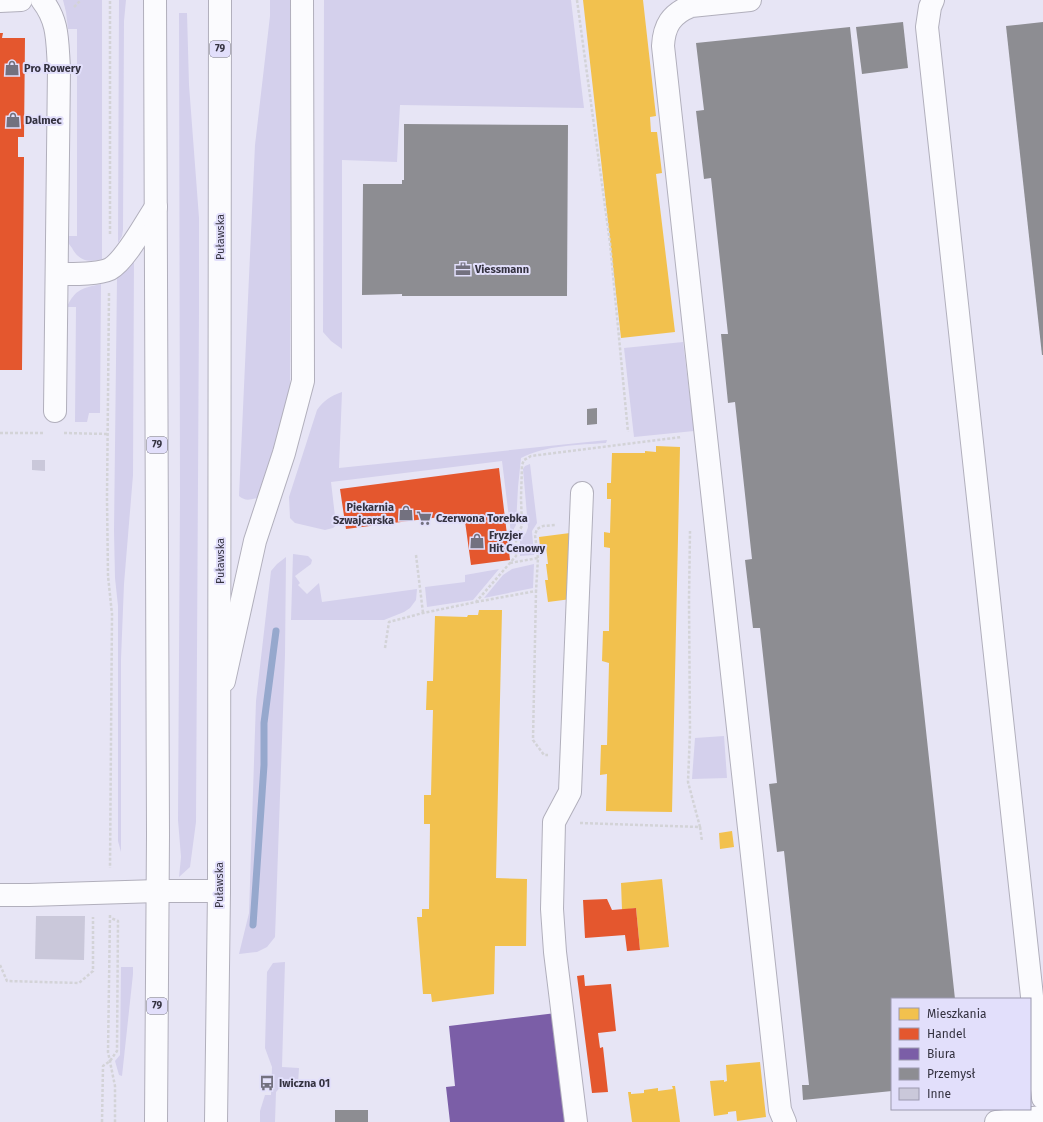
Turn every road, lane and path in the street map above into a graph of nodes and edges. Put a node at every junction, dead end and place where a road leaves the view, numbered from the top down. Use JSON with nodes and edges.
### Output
{"nodes":[{"id":1,"x":21,"y":0,"type":"edge"},
{"id":2,"x":42,"y":0,"type":"edge"},
{"id":3,"x":110,"y":0,"type":"edge"},
{"id":4,"x":155,"y":0,"type":"edge"},
{"id":5,"x":220,"y":0,"type":"edge"},
{"id":6,"x":302,"y":0,"type":"edge"},
{"id":7,"x":578,"y":0,"type":"edge"},
{"id":8,"x":750,"y":0,"type":"edge"},
{"id":9,"x":932,"y":0,"type":"edge"},
{"id":10,"x":0,"y":1,"type":"edge"},
{"id":11,"x":156,"y":207,"type":"junction"},
{"id":12,"x":109,"y":269,"type":"junction"},
{"id":13,"x":57,"y":274,"type":"junction"},
{"id":14,"x":55,"y":411,"type":"dead end"},
{"id":15,"x":628,"y":432,"type":"dead end"},
{"id":16,"x":688,"y":436,"type":"dead end"},
{"id":17,"x":582,"y":493,"type":"dead end"},
{"id":18,"x":581,"y":521,"type":"junction"},
{"id":19,"x":690,"y":528,"type":"dead end"},
{"id":20,"x":416,"y":555,"type":"dead end"},
{"id":21,"x":538,"y":558,"type":"junction"},
{"id":22,"x":510,"y":563,"type":"junction"},
{"id":23,"x":536,"y":591,"type":"junction"},
{"id":24,"x":476,"y":602,"type":"junction"},
{"id":25,"x":423,"y":613,"type":"junction"},
{"id":26,"x":386,"y":648,"type":"dead end"},
{"id":27,"x":219,"y":702,"type":"junction"},
{"id":28,"x":572,"y":755,"type":"junction"},
{"id":29,"x":554,"y":822,"type":"junction"},
{"id":30,"x":700,"y":827,"type":"junction"},
{"id":31,"x":702,"y":841,"type":"dead end"},
{"id":32,"x":110,"y":862,"type":"dead end"},
{"id":33,"x":158,"y":891,"type":"junction"},
{"id":34,"x":219,"y":891,"type":"junction"},
{"id":35,"x":0,"y":895,"type":"edge"},
{"id":36,"x":94,"y":912,"type":"dead end"},
{"id":37,"x":0,"y":965,"type":"edge"},
{"id":38,"x":110,"y":1061,"type":"junction"},
{"id":39,"x":1043,"y":1098,"type":"edge"},
{"id":40,"x":1043,"y":1117,"type":"edge"},
{"id":41,"x":102,"y":1122,"type":"edge"},
{"id":42,"x":115,"y":1122,"type":"edge"},
{"id":43,"x":156,"y":1122,"type":"edge"},
{"id":44,"x":216,"y":1122,"type":"edge"},
{"id":45,"x":576,"y":1122,"type":"edge"},
{"id":46,"x":785,"y":1122,"type":"edge"},
{"id":47,"x":996,"y":1122,"type":"edge"}],
"edges":[{"from":1,"to":10,"type":"main road"},
{"from":2,"to":13,"type":"main road"},
{"from":3,"to":12,"type":"path"},
{"from":4,"to":11,"type":"main road","number":"79"},
{"from":5,"to":27,"type":"main road","name":"Puławska","number":"79"},
{"from":6,"to":27,"type":"main road"},
{"from":7,"to":15,"type":"path"},
{"from":8,"to":46,"type":"main road"},
{"from":9,"to":39,"type":"main road"},
{"from":11,"to":12,"type":"main road"},
{"from":11,"to":33,"type":"main road","number":"79"},
{"from":12,"to":13,"type":"main road"},
{"from":12,"to":32,"type":"path"},
{"from":13,"to":14,"type":"main road"},
{"from":16,"to":22,"type":"path"},
{"from":17,"to":18,"type":"main road"},
{"from":18,"to":21,"type":"path"},
{"from":18,"to":28,"type":"main road"},
{"from":19,"to":30,"type":"path"},
{"from":20,"to":25,"type":"path"},
{"from":21,"to":22,"type":"path"},
{"from":21,"to":23,"type":"path"},
{"from":22,"to":24,"type":"path"},
{"from":23,"to":24,"type":"path"},
{"from":23,"to":28,"type":"path"},
{"from":24,"to":25,"type":"path"},
{"from":25,"to":26,"type":"path"},
{"from":27,"to":34,"type":"main road","name":"Puławska","number":"79"},
{"from":28,"to":29,"type":"main road"},
{"from":29,"to":30,"type":"path"},
{"from":29,"to":45,"type":"main road"},
{"from":30,"to":31,"type":"path"},
{"from":33,"to":34,"type":"main road"},
{"from":33,"to":35,"type":"main road"},
{"from":33,"to":43,"type":"main road","number":"79"},
{"from":34,"to":44,"type":"main road","name":"Puławska","number":"79"},
{"from":36,"to":37,"type":"path"},
{"from":38,"to":38,"type":"path"},
{"from":38,"to":41,"type":"path"},
{"from":38,"to":42,"type":"path"},
{"from":40,"to":47,"type":"main road"}]}
